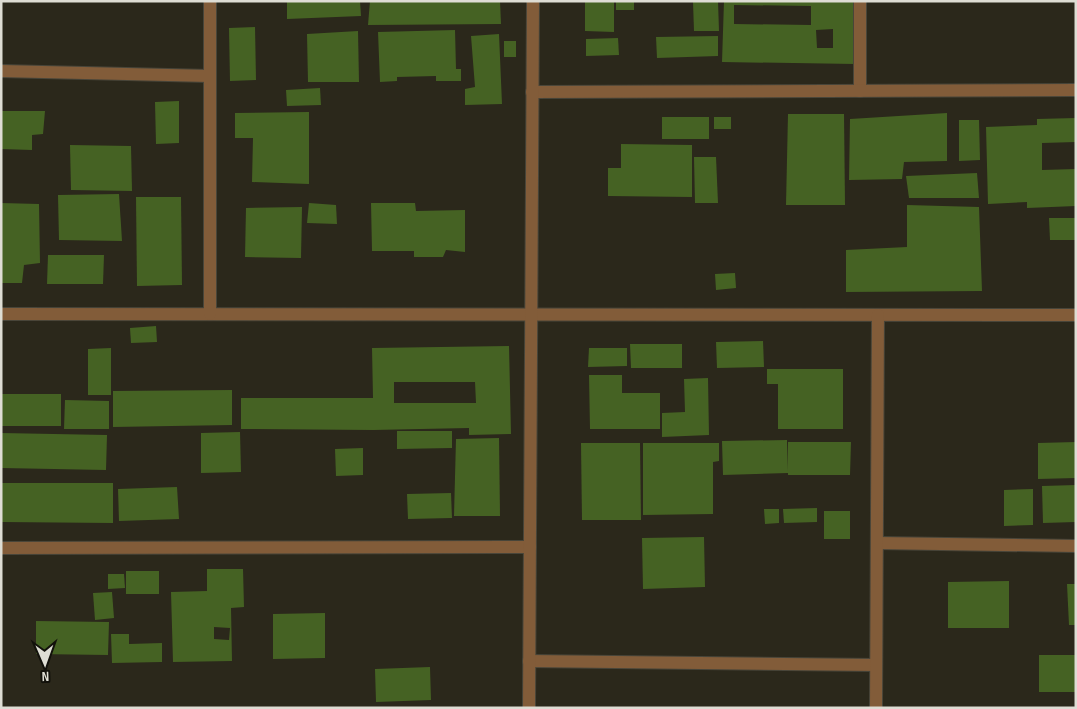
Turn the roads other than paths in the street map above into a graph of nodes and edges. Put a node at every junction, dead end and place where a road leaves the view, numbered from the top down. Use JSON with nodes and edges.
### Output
{"nodes":[{"id":1,"x":210,"y":1,"type":"edge"},
{"id":2,"x":533,"y":1,"type":"edge"},
{"id":3,"x":860,"y":1,"type":"edge"},
{"id":4,"x":1,"y":72,"type":"edge"},
{"id":5,"x":210,"y":76,"type":"junction"},
{"id":6,"x":860,"y":90,"type":"junction"},
{"id":7,"x":1076,"y":90,"type":"edge"},
{"id":8,"x":532,"y":92,"type":"junction"},
{"id":9,"x":1,"y":314,"type":"edge"},
{"id":10,"x":210,"y":314,"type":"junction"},
{"id":11,"x":531,"y":314,"type":"junction"},
{"id":12,"x":878,"y":315,"type":"junction"},
{"id":13,"x":1076,"y":315,"type":"edge"},
{"id":14,"x":877,"y":543,"type":"junction"},
{"id":15,"x":1076,"y":546,"type":"edge"},
{"id":16,"x":530,"y":547,"type":"junction"},
{"id":17,"x":1,"y":548,"type":"edge"},
{"id":18,"x":529,"y":661,"type":"junction"},
{"id":19,"x":876,"y":665,"type":"junction"},
{"id":20,"x":529,"y":708,"type":"edge"},
{"id":21,"x":876,"y":708,"type":"edge"}],
"edges":[{"from":1,"to":5,"type":"street"},
{"from":2,"to":8,"type":"street"},
{"from":3,"to":6,"type":"street"},
{"from":4,"to":5,"type":"street"},
{"from":5,"to":10,"type":"street"},
{"from":6,"to":7,"type":"street"},
{"from":6,"to":8,"type":"street"},
{"from":8,"to":11,"type":"street"},
{"from":9,"to":10,"type":"street"},
{"from":10,"to":11,"type":"street"},
{"from":11,"to":12,"type":"street"},
{"from":11,"to":16,"type":"street"},
{"from":12,"to":13,"type":"street"},
{"from":12,"to":14,"type":"street"},
{"from":14,"to":15,"type":"street"},
{"from":14,"to":19,"type":"street"},
{"from":16,"to":17,"type":"street"},
{"from":16,"to":18,"type":"street"},
{"from":18,"to":19,"type":"street"},
{"from":18,"to":20,"type":"street"},
{"from":19,"to":21,"type":"street"}]}
